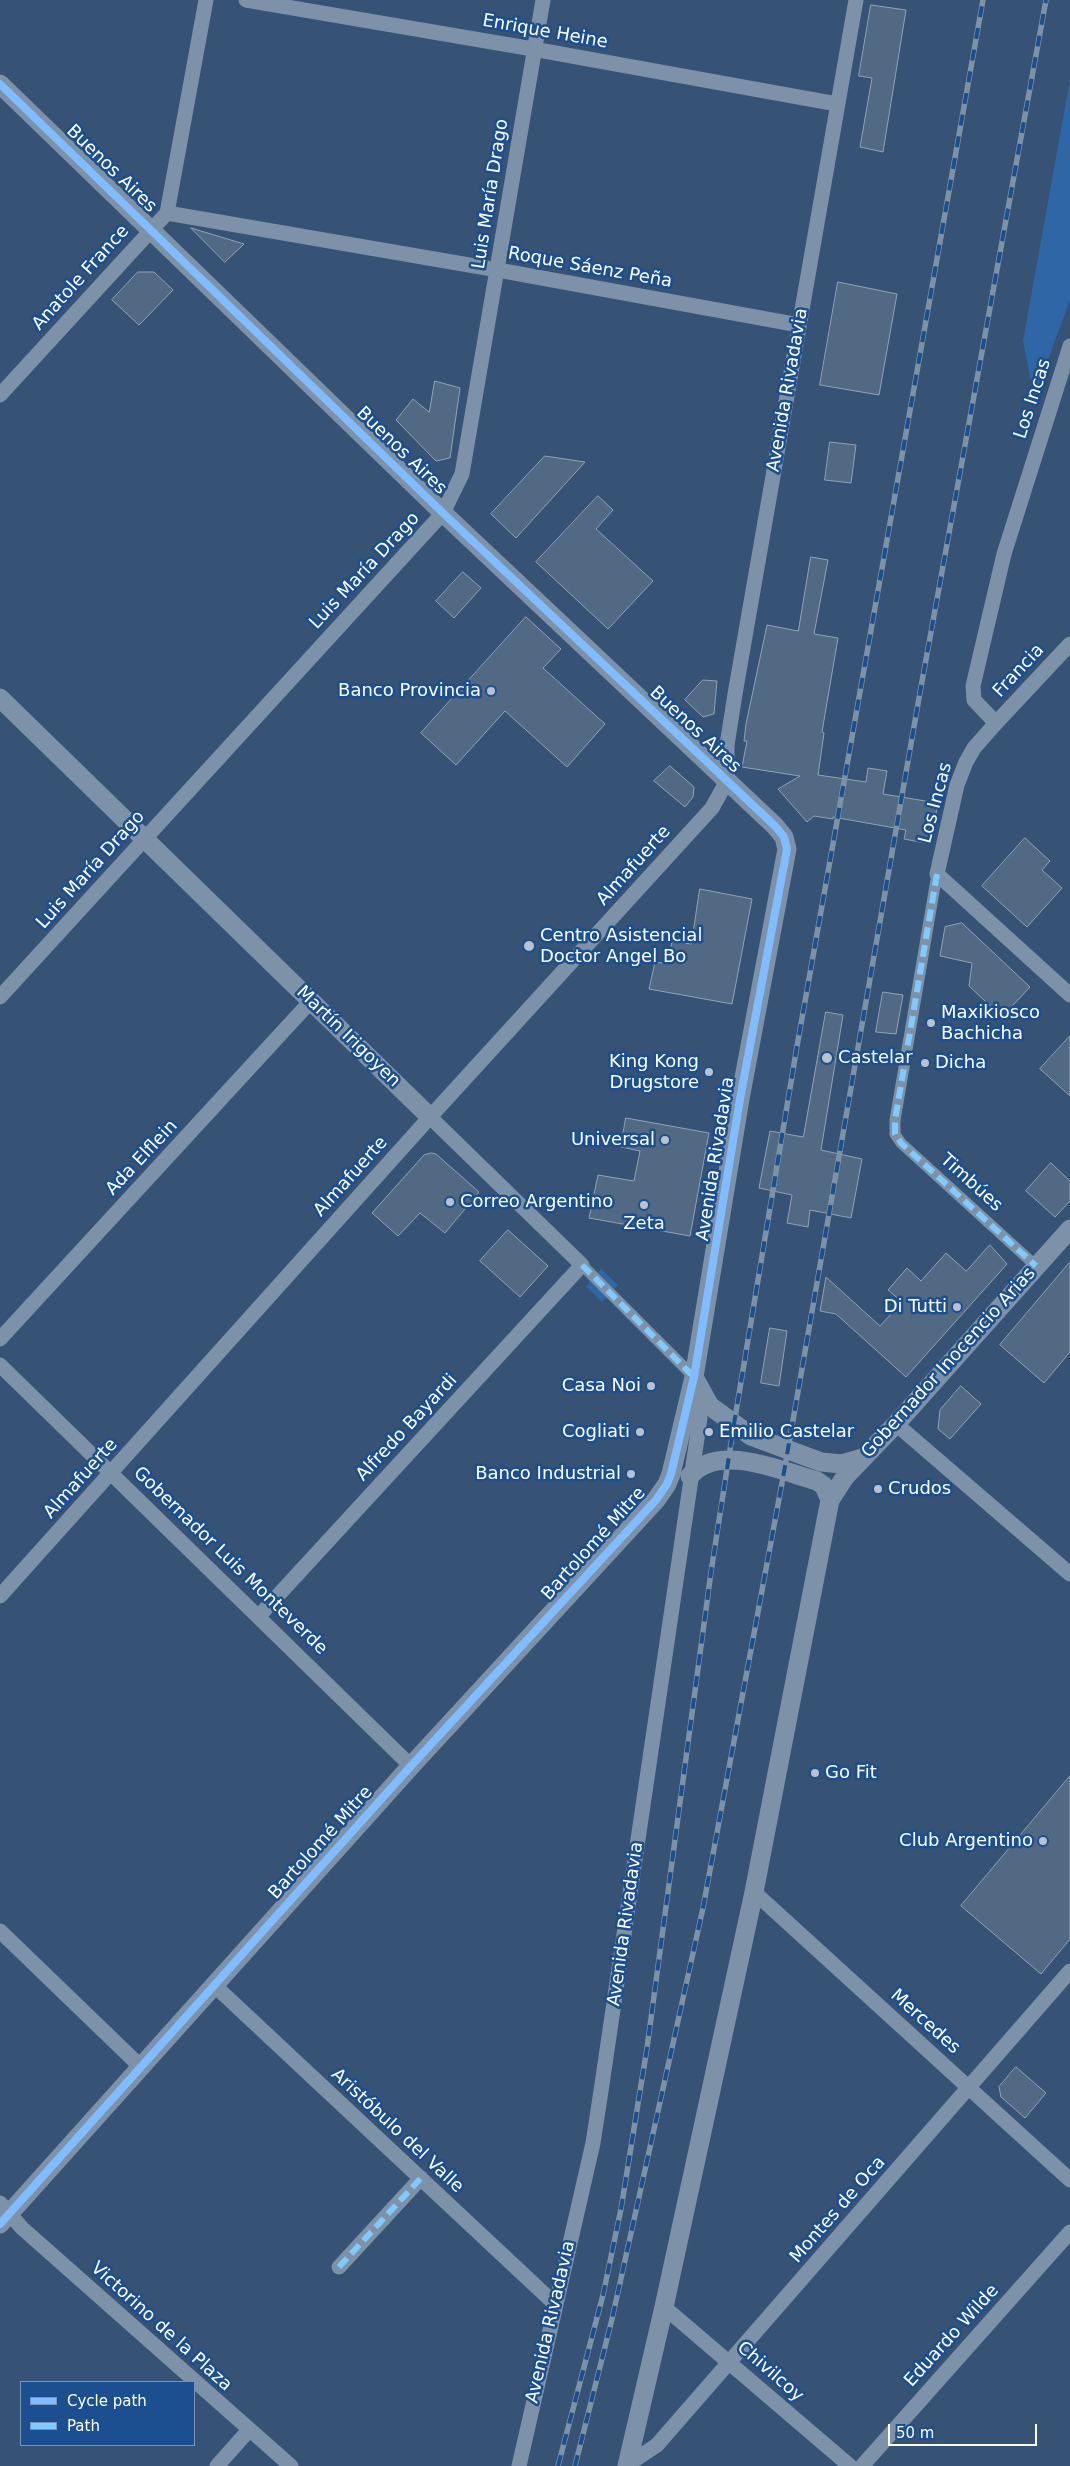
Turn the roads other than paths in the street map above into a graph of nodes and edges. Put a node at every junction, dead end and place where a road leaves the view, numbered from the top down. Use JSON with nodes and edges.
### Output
{"nodes":[{"id":1,"x":206,"y":0,"type":"edge"},
{"id":2,"x":246,"y":0,"type":"edge"},
{"id":3,"x":543,"y":0,"type":"edge"},
{"id":4,"x":856,"y":0,"type":"edge"},
{"id":5,"x":533,"y":49,"type":"junction"},
{"id":6,"x":0,"y":84,"type":"edge"},
{"id":7,"x":837,"y":104,"type":"junction"},
{"id":8,"x":167,"y":213,"type":"junction"},
{"id":9,"x":151,"y":229,"type":"junction"},
{"id":10,"x":498,"y":270,"type":"junction"},
{"id":11,"x":799,"y":325,"type":"junction"},
{"id":12,"x":1070,"y":346,"type":"edge"},
{"id":13,"x":0,"y":395,"type":"edge"},
{"id":14,"x":443,"y":513,"type":"junction"},
{"id":15,"x":1070,"y":644,"type":"edge"},
{"id":16,"x":0,"y":698,"type":"edge"},
{"id":17,"x":996,"y":723,"type":"junction"},
{"id":18,"x":727,"y":782,"type":"junction"},
{"id":19,"x":784,"y":837,"type":"joint"},
{"id":20,"x":144,"y":839,"type":"junction"},
{"id":21,"x":937,"y":874,"type":"junction"},
{"id":22,"x":1070,"y":995,"type":"edge"},
{"id":23,"x":0,"y":997,"type":"edge"},
{"id":24,"x":311,"y":1001,"type":"junction"},
{"id":25,"x":430,"y":1117,"type":"junction"},
{"id":26,"x":895,"y":1120,"type":"joint"},
{"id":27,"x":1070,"y":1229,"type":"edge"},
{"id":28,"x":582,"y":1265,"type":"junction"},
{"id":29,"x":1036,"y":1266,"type":"junction"},
{"id":30,"x":0,"y":1340,"type":"edge"},
{"id":31,"x":0,"y":1364,"type":"edge"},
{"id":32,"x":694,"y":1377,"type":"junction"},
{"id":33,"x":896,"y":1424,"type":"junction"},
{"id":34,"x":864,"y":1458,"type":"junction"},
{"id":35,"x":112,"y":1472,"type":"junction"},
{"id":36,"x":690,"y":1476,"type":"junction"},
{"id":37,"x":667,"y":1484,"type":"joint"},
{"id":38,"x":830,"y":1500,"type":"junction"},
{"id":39,"x":1070,"y":1574,"type":"edge"},
{"id":40,"x":0,"y":1596,"type":"edge"},
{"id":41,"x":259,"y":1616,"type":"junction"},
{"id":42,"x":411,"y":1766,"type":"junction"},
{"id":43,"x":754,"y":1892,"type":"junction"},
{"id":44,"x":0,"y":1931,"type":"edge"},
{"id":45,"x":1070,"y":1971,"type":"edge"},
{"id":46,"x":214,"y":1985,"type":"junction"},
{"id":47,"x":142,"y":2068,"type":"junction"},
{"id":48,"x":969,"y":2087,"type":"junction"},
{"id":49,"x":420,"y":2178,"type":"junction"},
{"id":50,"x":1070,"y":2180,"type":"edge"},
{"id":51,"x":3,"y":2214,"type":"edge"},
{"id":52,"x":1070,"y":2232,"type":"edge"},
{"id":53,"x":339,"y":2267,"type":"dead end"},
{"id":54,"x":555,"y":2304,"type":"junction"},
{"id":55,"x":664,"y":2307,"type":"junction"},
{"id":56,"x":730,"y":2362,"type":"junction"},
{"id":57,"x":194,"y":2381,"type":"edge"},
{"id":58,"x":195,"y":2382,"type":"edge"},
{"id":59,"x":249,"y":2430,"type":"junction"},
{"id":60,"x":217,"y":2466,"type":"edge"},
{"id":61,"x":291,"y":2466,"type":"edge"},
{"id":62,"x":519,"y":2466,"type":"edge"},
{"id":63,"x":627,"y":2466,"type":"edge"},
{"id":64,"x":850,"y":2466,"type":"edge"},
{"id":65,"x":862,"y":2466,"type":"edge"}],
"edges":[{"from":1,"to":8,"type":"street"},
{"from":2,"to":5,"type":"street","name":"Enrique Heine"},
{"from":3,"to":5,"type":"street","name":"Luis María Drago"},
{"from":4,"to":7,"type":"street","name":"Avenida Rivadavia"},
{"from":5,"to":7,"type":"street","name":"Enrique Heine"},
{"from":5,"to":10,"type":"street","name":"Luis María Drago"},
{"from":6,"to":9,"type":"street","name":"Buenos Aires"},
{"from":7,"to":11,"type":"street","name":"Avenida Rivadavia"},
{"from":8,"to":9,"type":"street","name":"Anatole France"},
{"from":8,"to":10,"type":"street","name":"Roque Sáenz Peña"},
{"from":9,"to":13,"type":"street","name":"Anatole France"},
{"from":9,"to":14,"type":"street","name":"Buenos Aires"},
{"from":10,"to":11,"type":"street","name":"Roque Sáenz Peña"},
{"from":10,"to":14,"type":"street","name":"Luis María Drago"},
{"from":11,"to":18,"type":"street","name":"Avenida Rivadavia"},
{"from":12,"to":17,"type":"street","name":"Los Incas"},
{"from":14,"to":18,"type":"street","name":"Buenos Aires"},
{"from":14,"to":20,"type":"street","name":"Luis María Drago"},
{"from":15,"to":17,"type":"street","name":"Francia"},
{"from":16,"to":20,"type":"street","name":"Martín Irigoyen"},
{"from":17,"to":21,"type":"street","name":"Los Incas"},
{"from":18,"to":19,"type":"street","name":"Buenos Aires"},
{"from":18,"to":25,"type":"street","name":"Almafuerte"},
{"from":19,"to":32,"type":"street","name":"Avenida Rivadavia"},
{"from":20,"to":23,"type":"street","name":"Luis María Drago"},
{"from":20,"to":24,"type":"street","name":"Martín Irigoyen"},
{"from":21,"to":22,"type":"street"},
{"from":21,"to":26,"type":"street","name":"Los Incas"},
{"from":24,"to":25,"type":"street","name":"Martín Irigoyen"},
{"from":24,"to":30,"type":"street","name":"Ada Elflein"},
{"from":25,"to":28,"type":"street","name":"Martín Irigoyen"},
{"from":25,"to":35,"type":"street","name":"Almafuerte"},
{"from":26,"to":29,"type":"street","name":"Timbúes"},
{"from":27,"to":29,"type":"street","name":"Gobernador Inocencio Arias"},
{"from":28,"to":32,"type":"street","name":"Martín Irigoyen"},
{"from":28,"to":41,"type":"street","name":"Alfredo Bayardi"},
{"from":29,"to":33,"type":"street","name":"Gobernador Inocencio Arias"},
{"from":31,"to":35,"type":"street","name":"Gobernador Luis Monteverde"},
{"from":32,"to":34,"type":"street"},
{"from":32,"to":36,"type":"street","name":"Avenida Rivadavia"},
{"from":32,"to":37,"type":"street","name":"Avenida Rivadavia"},
{"from":33,"to":34,"type":"street","name":"Gobernador Inocencio Arias"},
{"from":33,"to":39,"type":"street"},
{"from":34,"to":38,"type":"street","name":"Gobernador Inocencio Arias"},
{"from":35,"to":40,"type":"street","name":"Almafuerte"},
{"from":35,"to":41,"type":"street","name":"Gobernador Luis Monteverde"},
{"from":36,"to":38,"type":"street"},
{"from":36,"to":54,"type":"street","name":"Avenida Rivadavia"},
{"from":37,"to":42,"type":"street","name":"Bartolomé Mitre"},
{"from":38,"to":43,"type":"street"},
{"from":41,"to":42,"type":"street","name":"Gobernador Luis Monteverde"},
{"from":42,"to":46,"type":"street","name":"Bartolomé Mitre"},
{"from":43,"to":48,"type":"street","name":"Mercedes"},
{"from":43,"to":55,"type":"street"},
{"from":44,"to":47,"type":"street"},
{"from":45,"to":48,"type":"street","name":"Montes de Oca"},
{"from":46,"to":47,"type":"street","name":"Bartolomé Mitre"},
{"from":46,"to":49,"type":"street","name":"Aristóbulo del Valle"},
{"from":47,"to":51,"type":"street","name":"Bartolomé Mitre"},
{"from":48,"to":50,"type":"street","name":"Mercedes"},
{"from":48,"to":56,"type":"street","name":"Montes de Oca"},
{"from":49,"to":53,"type":"street"},
{"from":49,"to":54,"type":"street","name":"Aristóbulo del Valle"},
{"from":51,"to":57,"type":"street","name":"Victorino de la Plaza"},
{"from":52,"to":65,"type":"street","name":"Eduardo Wilde"},
{"from":54,"to":62,"type":"street","name":"Avenida Rivadavia"},
{"from":55,"to":56,"type":"street","name":"Chivilcoy"},
{"from":55,"to":63,"type":"street"},
{"from":56,"to":63,"type":"street","name":"Montes de Oca"},
{"from":56,"to":64,"type":"street","name":"Chivilcoy"},
{"from":58,"to":59,"type":"street","name":"Victorino de la Plaza"},
{"from":59,"to":60,"type":"street"},
{"from":59,"to":61,"type":"street","name":"Victorino de la Plaza"}]}
